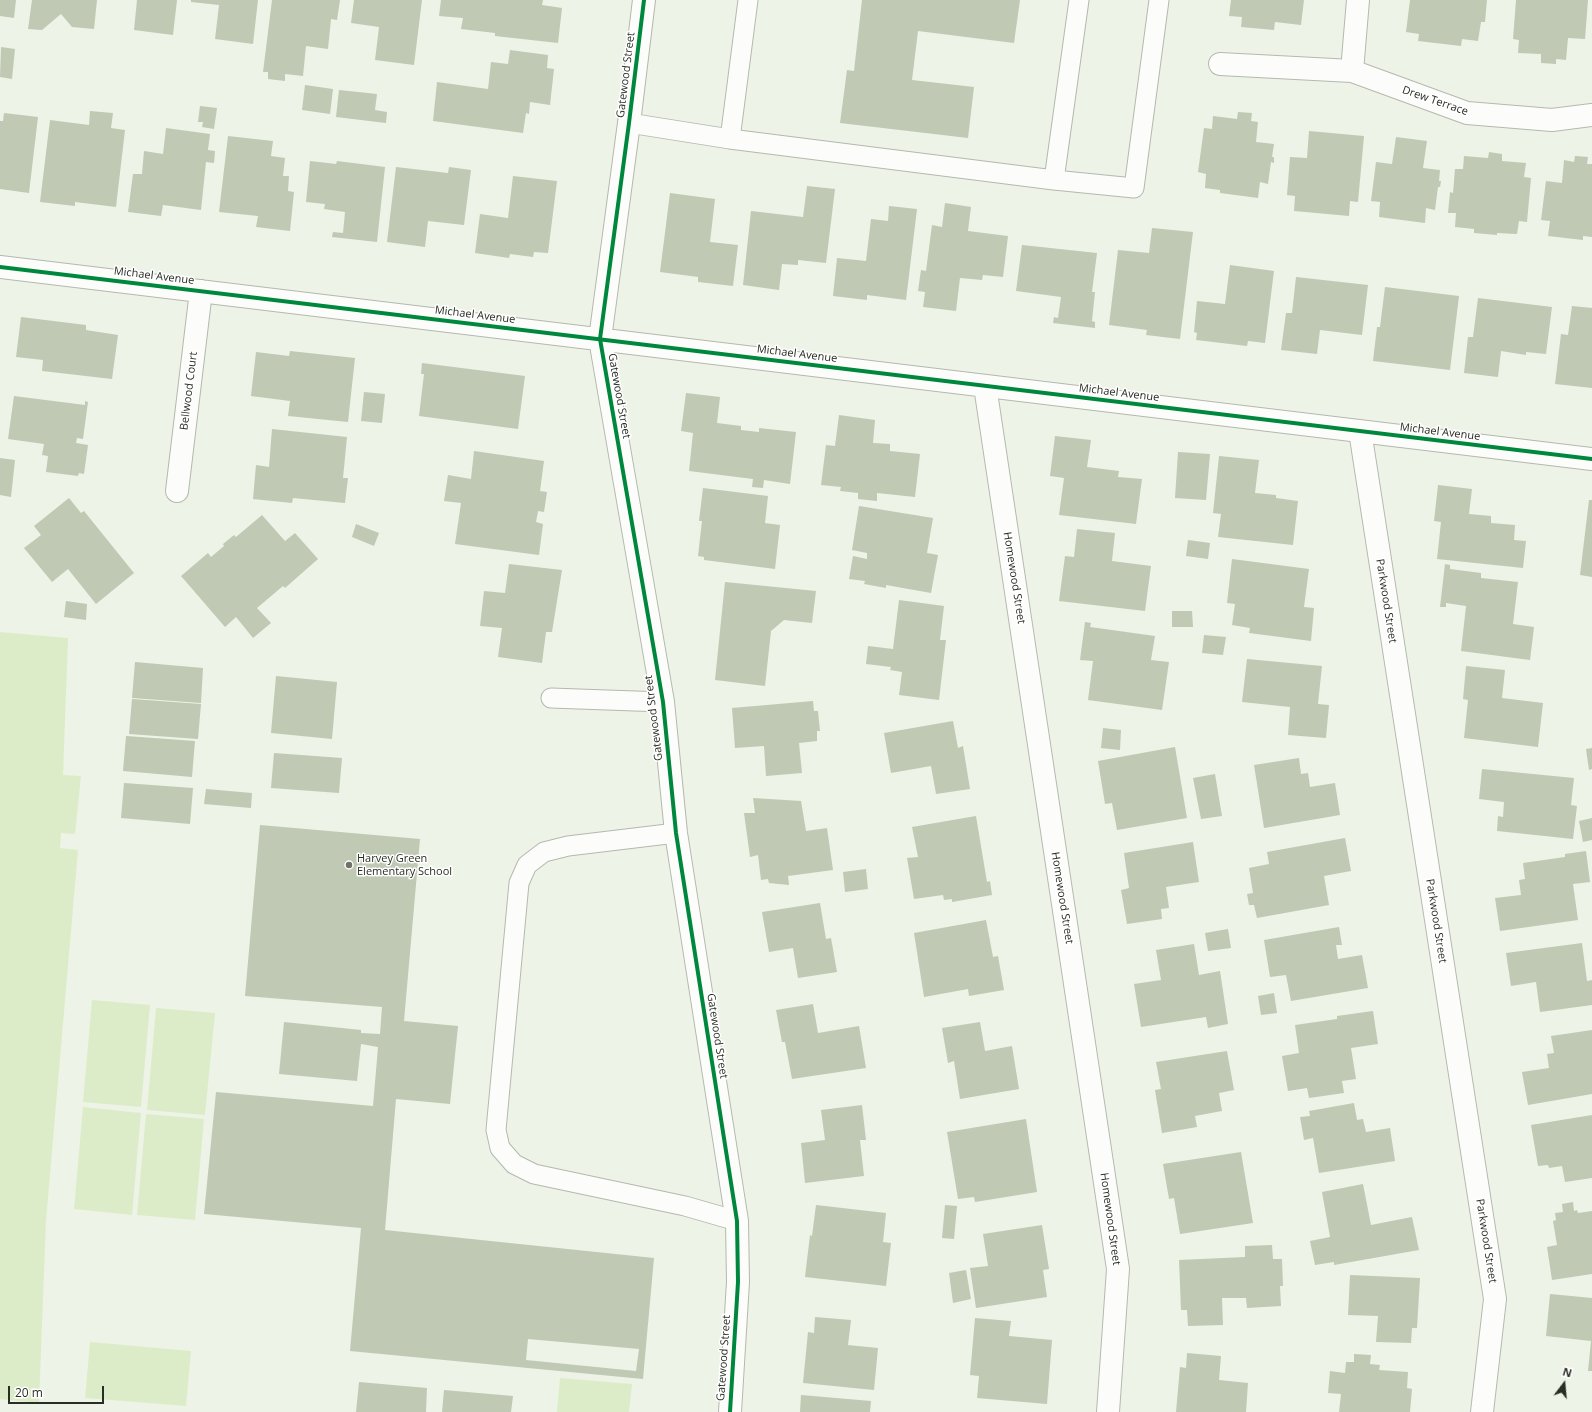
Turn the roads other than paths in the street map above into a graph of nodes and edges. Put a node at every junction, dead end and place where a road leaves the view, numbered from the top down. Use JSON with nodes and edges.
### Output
{"nodes":[{"id":1,"x":644,"y":0,"type":"edge"},
{"id":2,"x":748,"y":0,"type":"edge"},
{"id":3,"x":1079,"y":0,"type":"edge"},
{"id":4,"x":1159,"y":0,"type":"edge"},
{"id":5,"x":1358,"y":0,"type":"edge"},
{"id":6,"x":1220,"y":64,"type":"dead end"},
{"id":7,"x":1352,"y":71,"type":"junction"},
{"id":8,"x":1592,"y":115,"type":"edge"},
{"id":9,"x":630,"y":123,"type":"junction"},
{"id":10,"x":730,"y":139,"type":"junction"},
{"id":11,"x":1054,"y":180,"type":"junction"},
{"id":12,"x":0,"y":267,"type":"edge"},
{"id":13,"x":201,"y":291,"type":"junction"},
{"id":14,"x":600,"y":339,"type":"junction"},
{"id":15,"x":985,"y":386,"type":"junction"},
{"id":16,"x":1360,"y":431,"type":"junction"},
{"id":17,"x":1592,"y":459,"type":"edge"},
{"id":18,"x":177,"y":491,"type":"dead end"},
{"id":19,"x":551,"y":698,"type":"dead end"},
{"id":20,"x":663,"y":702,"type":"junction"},
{"id":21,"x":676,"y":833,"type":"junction"},
{"id":22,"x":737,"y":1221,"type":"junction"},
{"id":23,"x":730,"y":1412,"type":"edge"},
{"id":24,"x":1108,"y":1412,"type":"edge"},
{"id":25,"x":1482,"y":1412,"type":"edge"}],
"edges":[{"from":1,"to":9,"type":"street","name":"Gatewood Street"},
{"from":2,"to":10,"type":"lane"},
{"from":3,"to":11,"type":"lane"},
{"from":4,"to":11,"type":"lane"},
{"from":5,"to":7,"type":"street"},
{"from":6,"to":7,"type":"street","name":"Drew Terrace"},
{"from":7,"to":8,"type":"street","name":"Drew Terrace"},
{"from":9,"to":10,"type":"lane"},
{"from":9,"to":14,"type":"street","name":"Gatewood Street"},
{"from":10,"to":11,"type":"lane"},
{"from":12,"to":13,"type":"street","name":"Michael Avenue"},
{"from":13,"to":14,"type":"street","name":"Michael Avenue"},
{"from":13,"to":18,"type":"street","name":"Bellwood Court"},
{"from":14,"to":15,"type":"street","name":"Michael Avenue"},
{"from":14,"to":20,"type":"street","name":"Gatewood Street"},
{"from":15,"to":16,"type":"street","name":"Michael Avenue"},
{"from":15,"to":24,"type":"street","name":"Homewood Street"},
{"from":16,"to":17,"type":"street","name":"Michael Avenue"},
{"from":16,"to":25,"type":"street","name":"Parkwood Street"},
{"from":19,"to":20,"type":"lane"},
{"from":20,"to":21,"type":"street","name":"Gatewood Street"},
{"from":21,"to":22,"type":"street","name":"Gatewood Street"},
{"from":21,"to":22,"type":"lane"},
{"from":22,"to":23,"type":"street","name":"Gatewood Street"}]}
